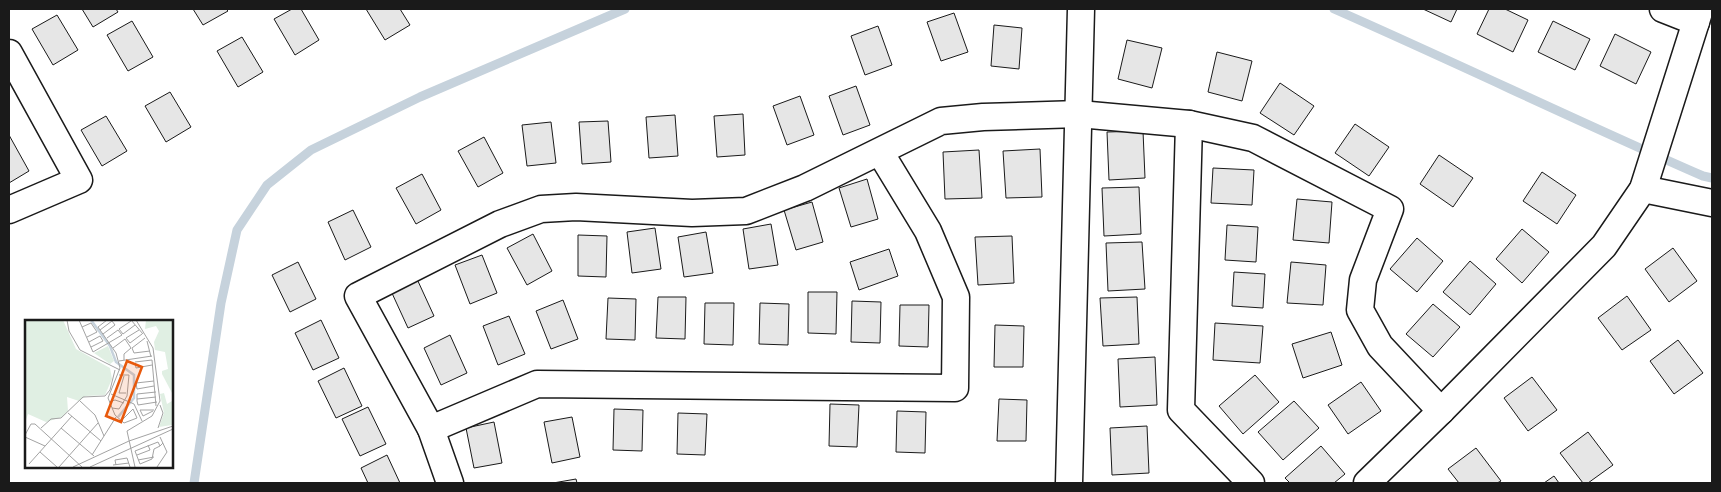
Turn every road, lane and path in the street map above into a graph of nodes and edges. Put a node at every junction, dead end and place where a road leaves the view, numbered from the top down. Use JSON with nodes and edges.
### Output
{"nodes":[{"id":1,"x":1082,"y":9,"type":"edge"},
{"id":2,"x":1664,"y":9,"type":"edge"},
{"id":3,"x":1698,"y":15,"type":"edge"},
{"id":4,"x":9,"y":53,"type":"edge"},
{"id":5,"x":1079,"y":114,"type":"junction"},
{"id":6,"x":1189,"y":124,"type":"junction"},
{"id":7,"x":880,"y":152,"type":"junction"},
{"id":8,"x":1643,"y":189,"type":"junction"},
{"id":9,"x":1712,"y":204,"type":"edge"},
{"id":10,"x":9,"y":210,"type":"edge"},
{"id":11,"x":1441,"y":411,"type":"junction"},
{"id":12,"x":431,"y":429,"type":"junction"},
{"id":13,"x":450,"y":483,"type":"edge"},
{"id":14,"x":1069,"y":483,"type":"edge"},
{"id":15,"x":1251,"y":483,"type":"edge"},
{"id":16,"x":1367,"y":483,"type":"edge"}],
"edges":[{"from":1,"to":5,"type":"street"},
{"from":2,"to":3,"type":"street"},
{"from":3,"to":8,"type":"street"},
{"from":4,"to":10,"type":"street"},
{"from":5,"to":6,"type":"street"},
{"from":5,"to":7,"type":"street"},
{"from":5,"to":14,"type":"street"},
{"from":6,"to":11,"type":"street"},
{"from":6,"to":15,"type":"street"},
{"from":7,"to":12,"type":"street"},
{"from":7,"to":12,"type":"street"},
{"from":8,"to":9,"type":"street"},
{"from":8,"to":11,"type":"street"},
{"from":11,"to":16,"type":"street"},
{"from":12,"to":13,"type":"street"}]}
